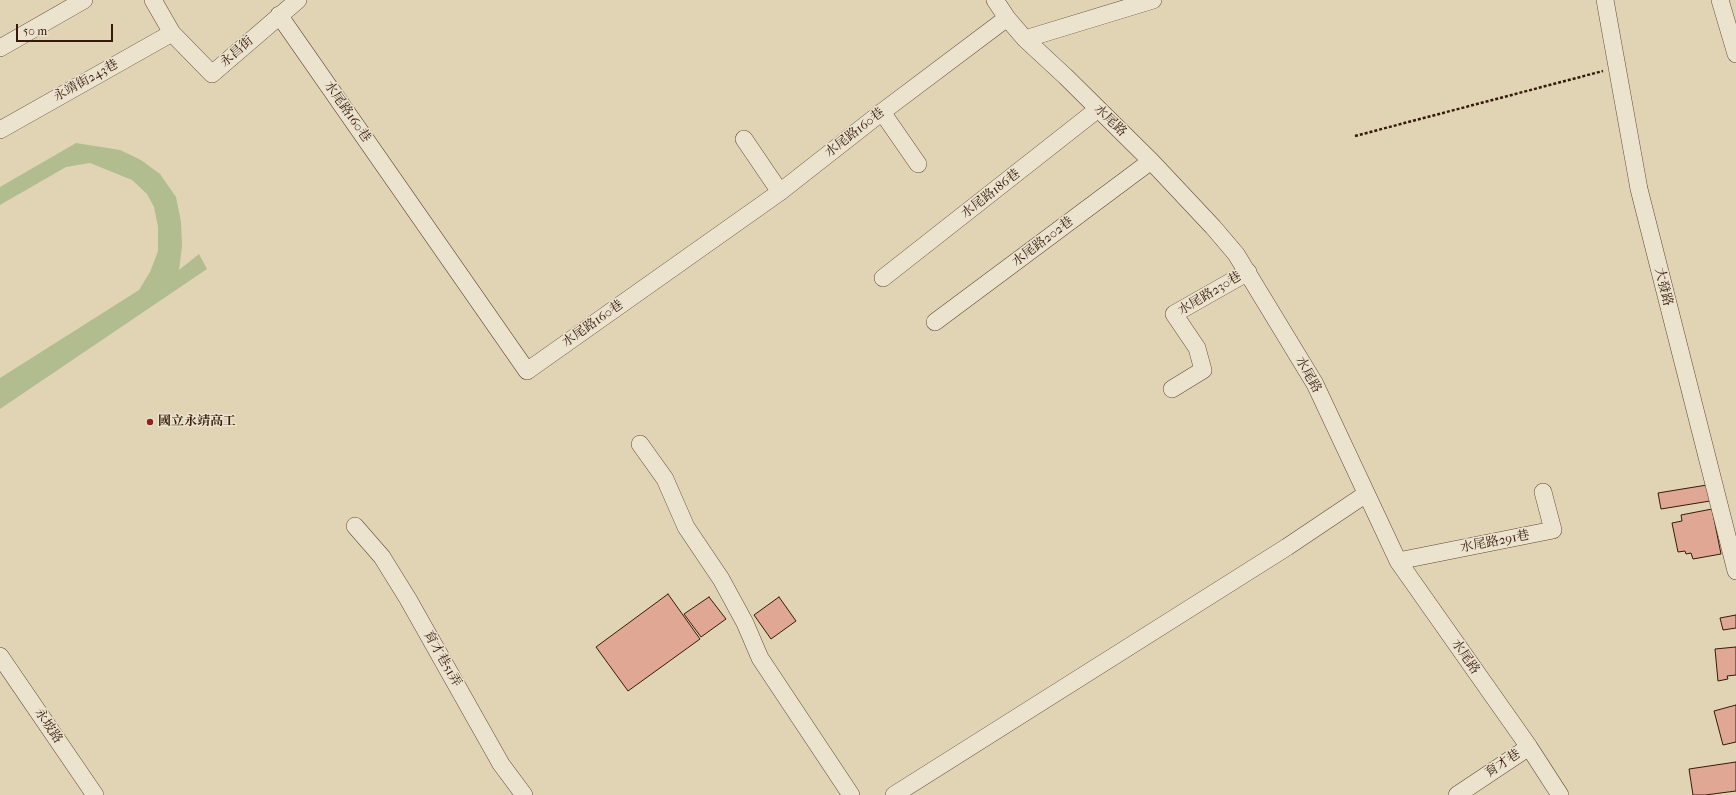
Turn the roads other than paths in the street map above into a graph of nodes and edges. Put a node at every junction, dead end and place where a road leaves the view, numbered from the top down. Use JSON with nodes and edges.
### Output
{"nodes":[{"id":1,"x":84,"y":0,"type":"edge"},
{"id":2,"x":153,"y":0,"type":"edge"},
{"id":3,"x":298,"y":0,"type":"edge"},
{"id":4,"x":995,"y":0,"type":"edge"},
{"id":5,"x":1153,"y":0,"type":"edge"},
{"id":6,"x":1605,"y":0,"type":"edge"},
{"id":7,"x":1720,"y":0,"type":"edge"},
{"id":8,"x":56,"y":7,"type":"edge"},
{"id":9,"x":279,"y":15,"type":"junction"},
{"id":10,"x":1007,"y":18,"type":"junction"},
{"id":11,"x":172,"y":33,"type":"junction"},
{"id":12,"x":1025,"y":39,"type":"junction"},
{"id":13,"x":0,"y":48,"type":"edge"},
{"id":14,"x":1736,"y":54,"type":"edge"},
{"id":15,"x":1098,"y":109,"type":"junction"},
{"id":16,"x":882,"y":112,"type":"junction"},
{"id":17,"x":0,"y":130,"type":"edge"},
{"id":18,"x":744,"y":139,"type":"dead end"},
{"id":19,"x":1151,"y":161,"type":"junction"},
{"id":20,"x":918,"y":164,"type":"dead end"},
{"id":21,"x":780,"y":192,"type":"junction"},
{"id":22,"x":1248,"y":272,"type":"junction"},
{"id":23,"x":883,"y":278,"type":"dead end"},
{"id":24,"x":935,"y":322,"type":"dead end"},
{"id":25,"x":1172,"y":389,"type":"dead end"},
{"id":26,"x":640,"y":444,"type":"dead end"},
{"id":27,"x":1543,"y":492,"type":"dead end"},
{"id":28,"x":1366,"y":494,"type":"junction"},
{"id":29,"x":354,"y":526,"type":"dead end"},
{"id":30,"x":1398,"y":562,"type":"junction"},
{"id":31,"x":1736,"y":571,"type":"edge"},
{"id":32,"x":0,"y":656,"type":"edge"},
{"id":33,"x":1528,"y":747,"type":"junction"},
{"id":34,"x":95,"y":795,"type":"edge"},
{"id":35,"x":524,"y":795,"type":"edge"},
{"id":36,"x":851,"y":795,"type":"edge"},
{"id":37,"x":894,"y":795,"type":"edge"},
{"id":38,"x":1457,"y":795,"type":"edge"},
{"id":39,"x":1560,"y":795,"type":"edge"}],
"edges":[{"from":1,"to":8,"type":"street"},
{"from":2,"to":11,"type":"street","name":"永昌街"},
{"from":3,"to":9,"type":"street","name":"永昌街"},
{"from":4,"to":10,"type":"street","name":"水尾路"},
{"from":5,"to":12,"type":"street"},
{"from":6,"to":31,"type":"street","name":"大發路"},
{"from":7,"to":14,"type":"street"},
{"from":8,"to":13,"type":"street"},
{"from":9,"to":11,"type":"street","name":"永昌街"},
{"from":9,"to":21,"type":"street","name":"水尾路160巷"},
{"from":10,"to":12,"type":"street","name":"水尾路"},
{"from":10,"to":16,"type":"street","name":"水尾路160巷"},
{"from":11,"to":17,"type":"street","name":"永靖街243巷"},
{"from":12,"to":15,"type":"street","name":"水尾路"},
{"from":15,"to":19,"type":"street","name":"水尾路"},
{"from":15,"to":23,"type":"street","name":"水尾路186巷"},
{"from":16,"to":20,"type":"street"},
{"from":16,"to":21,"type":"street","name":"水尾路160巷"},
{"from":18,"to":21,"type":"street"},
{"from":19,"to":22,"type":"street","name":"水尾路"},
{"from":19,"to":24,"type":"street","name":"水尾路202巷"},
{"from":22,"to":25,"type":"street","name":"水尾路230巷"},
{"from":22,"to":28,"type":"street","name":"水尾路"},
{"from":26,"to":36,"type":"street"},
{"from":27,"to":30,"type":"street","name":"水尾路291巷"},
{"from":28,"to":30,"type":"street","name":"水尾路"},
{"from":28,"to":37,"type":"street"},
{"from":29,"to":35,"type":"street","name":"育才巷51弄"},
{"from":30,"to":33,"type":"street","name":"水尾路"},
{"from":32,"to":34,"type":"street","name":"永坡路"},
{"from":33,"to":38,"type":"street","name":"育才巷"},
{"from":33,"to":39,"type":"street","name":"水尾路"}]}
